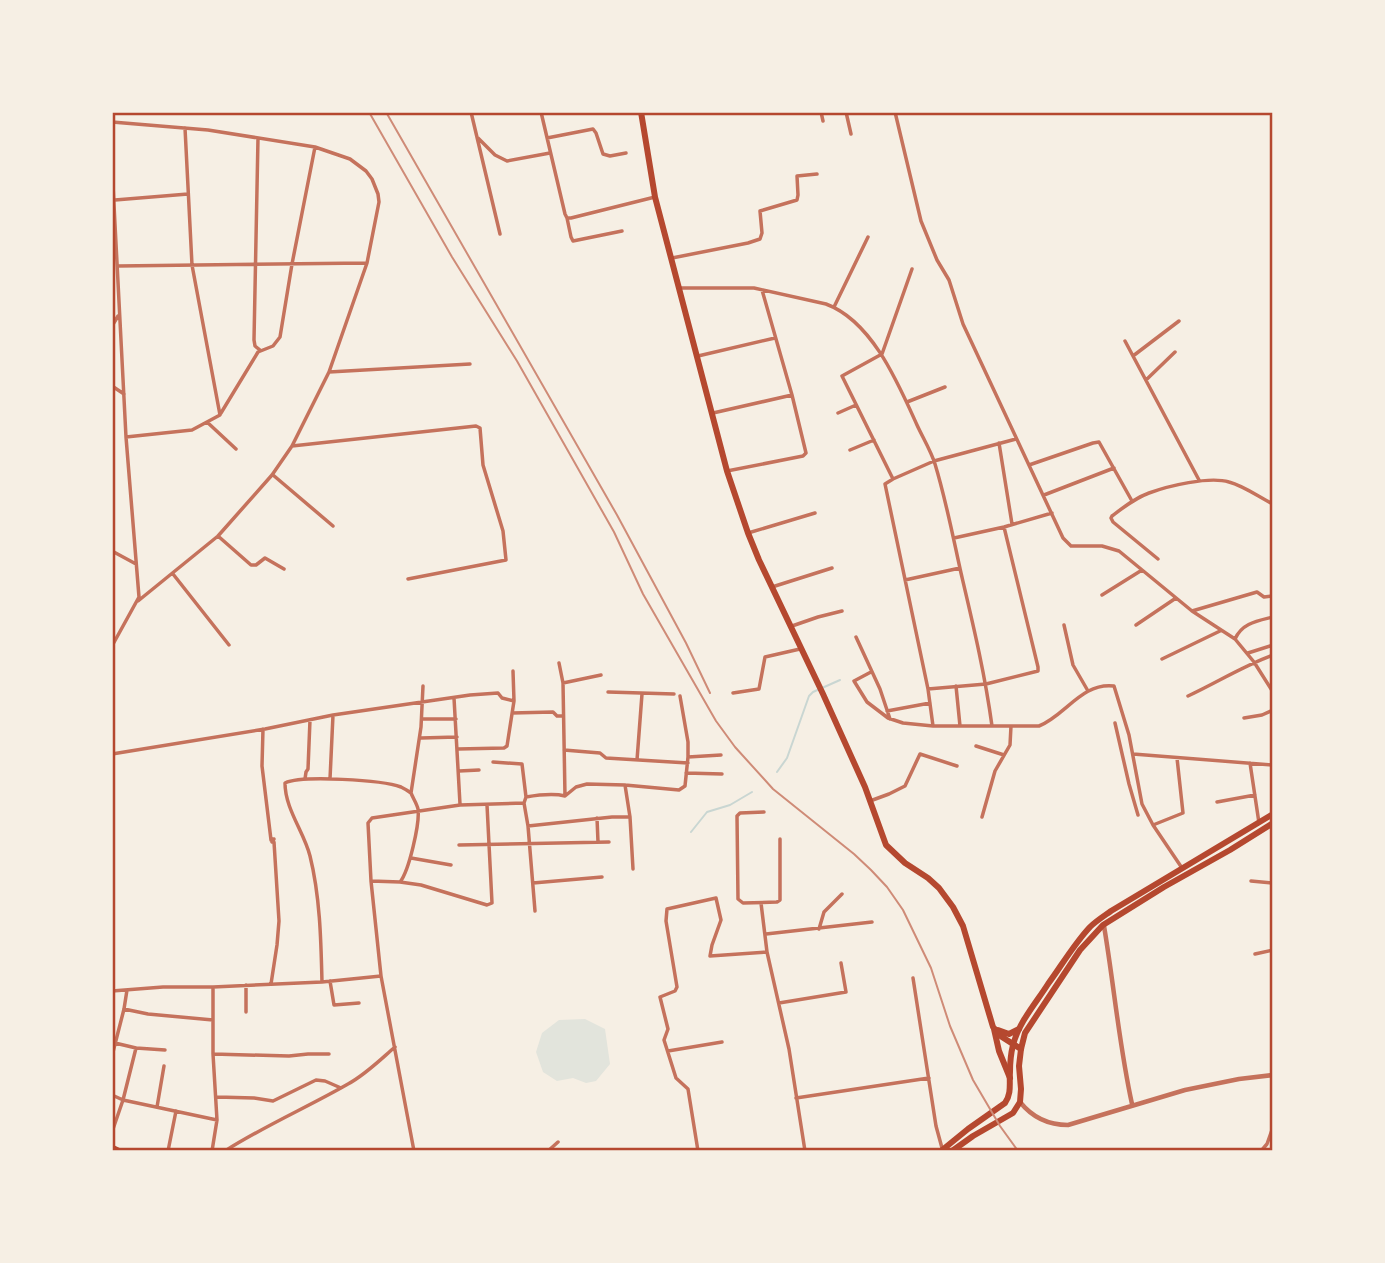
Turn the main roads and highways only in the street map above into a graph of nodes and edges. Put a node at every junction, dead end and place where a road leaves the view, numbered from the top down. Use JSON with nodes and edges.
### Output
{"nodes":[{"id":1,"x":641,"y":112,"type":"edge"},
{"id":2,"x":1273,"y":814,"type":"edge"},
{"id":3,"x":1273,"y":823,"type":"edge"},
{"id":4,"x":993,"y":1027,"type":"junction"},
{"id":5,"x":1019,"y":1028,"type":"junction"},
{"id":6,"x":1013,"y":1045,"type":"junction"},
{"id":7,"x":1021,"y":1049,"type":"junction"},
{"id":8,"x":1010,"y":1078,"type":"junction"},
{"id":9,"x":112,"y":1147,"type":"edge"},
{"id":10,"x":942,"y":1150,"type":"edge"},
{"id":11,"x":120,"y":1151,"type":"edge"},
{"id":12,"x":952,"y":1151,"type":"edge"}],
"edges":[{"from":1,"to":4,"type":"main road"},
{"from":2,"to":5,"type":"main road"},
{"from":3,"to":7,"type":"main road"},
{"from":4,"to":5,"type":"main road"},
{"from":4,"to":6,"type":"main road"},
{"from":4,"to":8,"type":"main road"},
{"from":5,"to":6,"type":"main road"},
{"from":6,"to":7,"type":"main road"},
{"from":6,"to":8,"type":"main road"},
{"from":7,"to":12,"type":"main road"},
{"from":8,"to":10,"type":"main road"},
{"from":9,"to":11,"type":"main road"}]}
